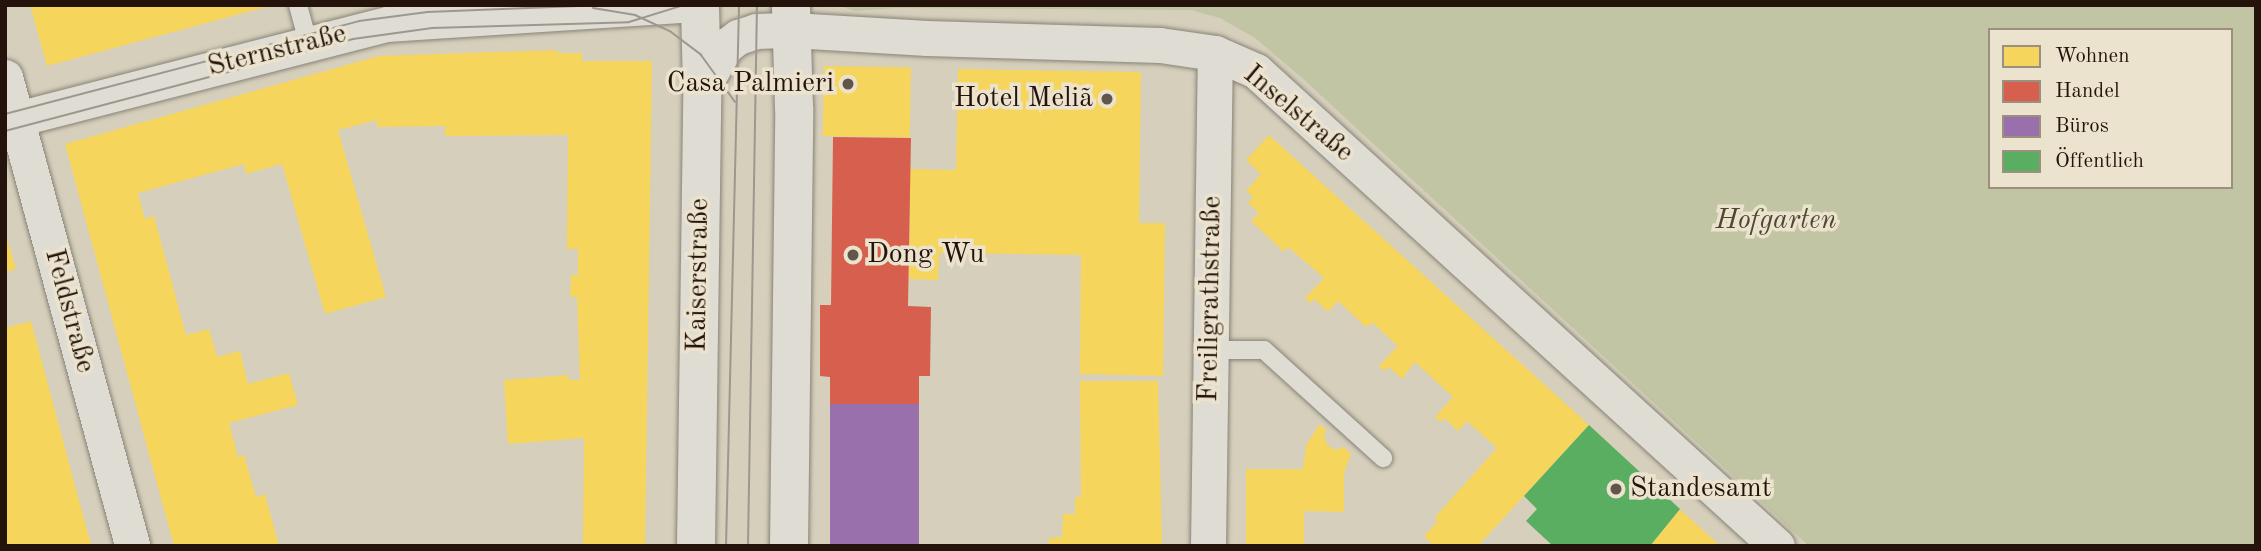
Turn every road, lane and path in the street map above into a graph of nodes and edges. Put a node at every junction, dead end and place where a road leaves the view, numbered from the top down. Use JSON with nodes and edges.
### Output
{"nodes":[{"id":1,"x":298,"y":5,"type":"edge"},
{"id":2,"x":681,"y":5,"type":"edge"},
{"id":3,"x":700,"y":5,"type":"edge"},
{"id":4,"x":792,"y":17,"type":"edge"},
{"id":5,"x":308,"y":42,"type":"junction"},
{"id":6,"x":1214,"y":53,"type":"junction"},
{"id":7,"x":5,"y":77,"type":"edge"},
{"id":8,"x":702,"y":88,"type":"junction"},
{"id":9,"x":11,"y":120,"type":"edge"},
{"id":10,"x":1210,"y":349,"type":"junction"},
{"id":11,"x":1383,"y":458,"type":"dead end"},
{"id":12,"x":132,"y":546,"type":"edge"},
{"id":13,"x":696,"y":546,"type":"edge"},
{"id":14,"x":789,"y":546,"type":"edge"},
{"id":15,"x":1208,"y":546,"type":"edge"},
{"id":16,"x":1777,"y":546,"type":"edge"}],
"edges":[{"from":1,"to":5,"type":"lane"},
{"from":2,"to":5,"type":"street","name":"Sternstraße"},
{"from":3,"to":8,"type":"main road","name":"Kaiserstraße"},
{"from":4,"to":6,"type":"street","name":"Inselstraße"},
{"from":4,"to":8,"type":"street","name":"Inselstraße"},
{"from":4,"to":14,"type":"main road"},
{"from":5,"to":9,"type":"street","name":"Sternstraße"},
{"from":6,"to":10,"type":"street","name":"Freiligrathstraße"},
{"from":6,"to":16,"type":"street","name":"Inselstraße"},
{"from":7,"to":9,"type":"street","name":"Feldstraße"},
{"from":8,"to":13,"type":"main road","name":"Kaiserstraße"},
{"from":9,"to":12,"type":"street","name":"Feldstraße"},
{"from":10,"to":11,"type":"lane"},
{"from":10,"to":15,"type":"street","name":"Freiligrathstraße"}]}
